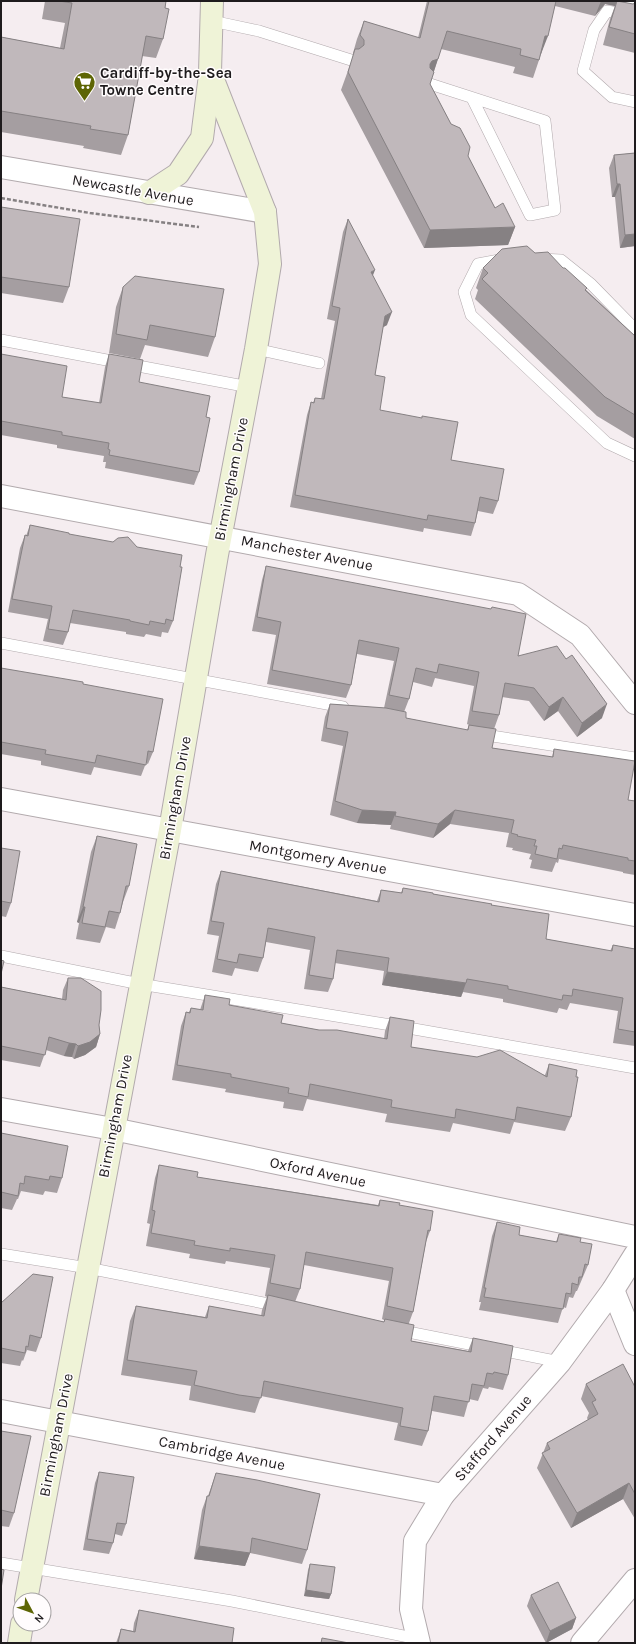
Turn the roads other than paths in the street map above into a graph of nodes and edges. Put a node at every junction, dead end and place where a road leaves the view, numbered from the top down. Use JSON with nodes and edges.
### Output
{"nodes":[{"id":1,"x":630,"y":1,"type":"edge"},
{"id":2,"x":212,"y":11,"type":"edge"},
{"id":3,"x":351,"y":60,"type":"edge"},
{"id":4,"x":210,"y":72,"type":"junction"},
{"id":5,"x":430,"y":84,"type":"edge"},
{"id":6,"x":472,"y":98,"type":"junction"},
{"id":7,"x":635,"y":102,"type":"edge"},
{"id":8,"x":1,"y":167,"type":"edge"},
{"id":9,"x":149,"y":192,"type":"junction"},
{"id":10,"x":265,"y":212,"type":"junction"},
{"id":11,"x":513,"y":258,"type":"edge"},
{"id":12,"x":527,"y":258,"type":"edge"},
{"id":13,"x":635,"y":329,"type":"edge"},
{"id":14,"x":1,"y":340,"type":"edge"},
{"id":15,"x":256,"y":349,"type":"junction"},
{"id":16,"x":319,"y":363,"type":"dead end"},
{"id":17,"x":249,"y":387,"type":"junction"},
{"id":18,"x":635,"y":456,"type":"edge"},
{"id":19,"x":1,"y":496,"type":"edge"},
{"id":20,"x":220,"y":536,"type":"junction"},
{"id":21,"x":1,"y":643,"type":"edge"},
{"id":22,"x":196,"y":680,"type":"junction"},
{"id":23,"x":635,"y":703,"type":"edge"},
{"id":24,"x":357,"y":710,"type":"edge"},
{"id":25,"x":467,"y":732,"type":"edge"},
{"id":26,"x":635,"y":758,"type":"edge"},
{"id":27,"x":1,"y":799,"type":"edge"},
{"id":28,"x":170,"y":830,"type":"junction"},
{"id":29,"x":635,"y":915,"type":"edge"},
{"id":30,"x":1,"y":956,"type":"edge"},
{"id":31,"x":140,"y":984,"type":"junction"},
{"id":32,"x":635,"y":1068,"type":"edge"},
{"id":33,"x":1,"y":1109,"type":"edge"},
{"id":34,"x":113,"y":1129,"type":"junction"},
{"id":35,"x":635,"y":1237,"type":"edge"},
{"id":36,"x":1,"y":1254,"type":"edge"},
{"id":37,"x":635,"y":1255,"type":"edge"},
{"id":38,"x":88,"y":1268,"type":"junction"},
{"id":39,"x":613,"y":1290,"type":"junction"},
{"id":40,"x":289,"y":1308,"type":"edge"},
{"id":41,"x":389,"y":1328,"type":"edge"},
{"id":42,"x":635,"y":1344,"type":"edge"},
{"id":43,"x":560,"y":1362,"type":"junction"},
{"id":44,"x":1,"y":1411,"type":"edge"},
{"id":45,"x":58,"y":1421,"type":"junction"},
{"id":46,"x":442,"y":1495,"type":"junction"},
{"id":47,"x":1,"y":1563,"type":"edge"},
{"id":48,"x":32,"y":1567,"type":"junction"},
{"id":49,"x":635,"y":1580,"type":"edge"},
{"id":50,"x":27,"y":1592,"type":"edge"},
{"id":51,"x":20,"y":1632,"type":"edge"},
{"id":52,"x":419,"y":1641,"type":"edge"},
{"id":53,"x":18,"y":1643,"type":"edge"},
{"id":54,"x":582,"y":1643,"type":"edge"}],
"edges":[{"from":1,"to":7,"type":"lane"},
{"from":2,"to":3,"type":"lane"},
{"from":2,"to":4,"type":"main road","name":"Birmingham Drive"},
{"from":4,"to":9,"type":"main road"},
{"from":4,"to":10,"type":"main road","name":"Birmingham Drive"},
{"from":5,"to":6,"type":"lane"},
{"from":6,"to":6,"type":"lane"},
{"from":8,"to":9,"type":"street","name":"Newcastle Avenue"},
{"from":9,"to":10,"type":"street","name":"Newcastle Avenue"},
{"from":10,"to":15,"type":"main road","name":"Birmingham Drive"},
{"from":11,"to":18,"type":"lane"},
{"from":12,"to":13,"type":"lane"},
{"from":14,"to":17,"type":"lane"},
{"from":15,"to":16,"type":"lane"},
{"from":15,"to":17,"type":"main road","name":"Birmingham Drive"},
{"from":17,"to":20,"type":"main road","name":"Birmingham Drive"},
{"from":19,"to":20,"type":"street","name":"Manchester Avenue"},
{"from":20,"to":22,"type":"main road","name":"Birmingham Drive"},
{"from":20,"to":23,"type":"street","name":"Manchester Avenue"},
{"from":21,"to":22,"type":"lane"},
{"from":22,"to":24,"type":"lane"},
{"from":22,"to":28,"type":"main road","name":"Birmingham Drive"},
{"from":25,"to":26,"type":"lane"},
{"from":27,"to":28,"type":"street","name":"Montgomery Avenue"},
{"from":28,"to":29,"type":"street","name":"Montgomery Avenue"},
{"from":28,"to":31,"type":"main road","name":"Birmingham Drive"},
{"from":30,"to":31,"type":"lane"},
{"from":31,"to":32,"type":"lane"},
{"from":31,"to":34,"type":"main road","name":"Birmingham Drive"},
{"from":33,"to":34,"type":"street","name":"Oxford Avenue"},
{"from":34,"to":35,"type":"street","name":"Oxford Avenue"},
{"from":34,"to":38,"type":"main road","name":"Birmingham Drive"},
{"from":36,"to":38,"type":"lane"},
{"from":37,"to":39,"type":"street","name":"Stafford Avenue"},
{"from":38,"to":40,"type":"lane"},
{"from":38,"to":45,"type":"main road","name":"Birmingham Drive"},
{"from":39,"to":42,"type":"street"},
{"from":39,"to":43,"type":"street","name":"Stafford Avenue"},
{"from":41,"to":43,"type":"lane"},
{"from":43,"to":46,"type":"street","name":"Stafford Avenue"},
{"from":44,"to":45,"type":"street","name":"Cambridge Avenue"},
{"from":45,"to":46,"type":"street","name":"Cambridge Avenue"},
{"from":45,"to":48,"type":"main road","name":"Birmingham Drive"},
{"from":46,"to":52,"type":"street","name":"Stafford Avenue"},
{"from":47,"to":48,"type":"lane"},
{"from":48,"to":50,"type":"main road","name":"Birmingham Drive"},
{"from":48,"to":52,"type":"lane"},
{"from":49,"to":54,"type":"street"},
{"from":51,"to":53,"type":"main road"}]}
